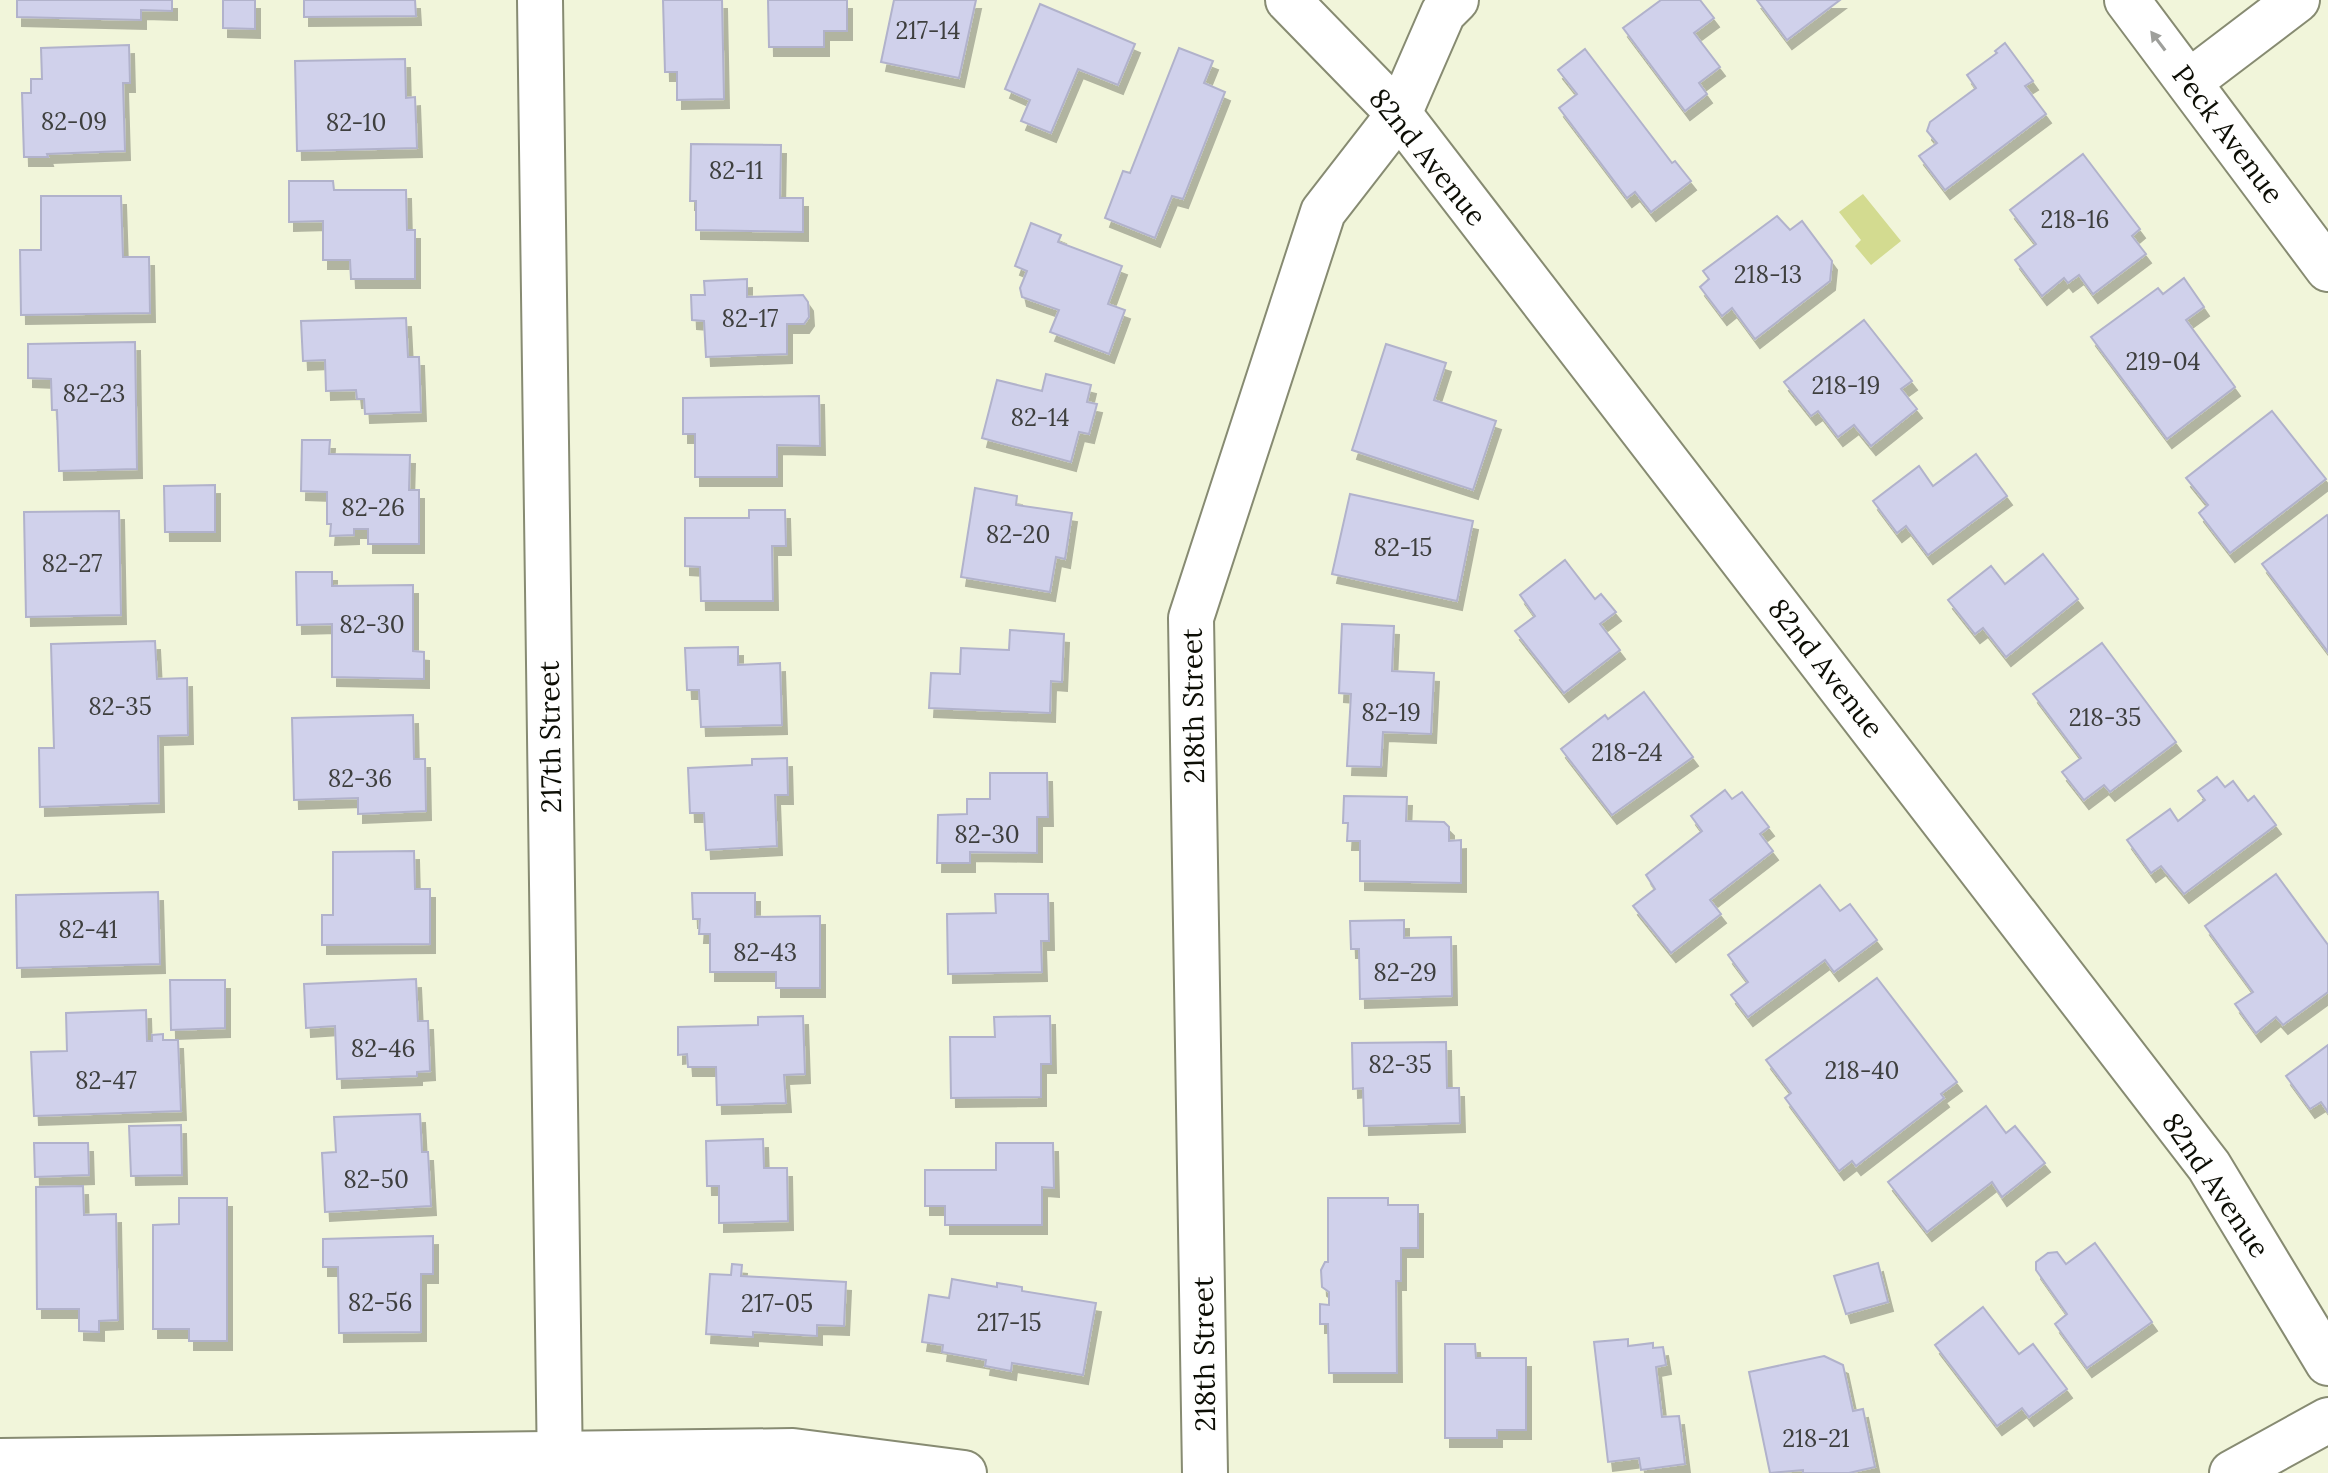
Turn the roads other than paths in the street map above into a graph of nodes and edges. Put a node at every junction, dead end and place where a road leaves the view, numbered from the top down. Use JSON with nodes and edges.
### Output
{"nodes":[{"id":1,"x":540,"y":0,"type":"edge"},
{"id":2,"x":1288,"y":0,"type":"edge"},
{"id":3,"x":1456,"y":0,"type":"edge"},
{"id":4,"x":2127,"y":0,"type":"edge"},
{"id":5,"x":2297,"y":0,"type":"edge"},
{"id":6,"x":2189,"y":82,"type":"junction"},
{"id":7,"x":1399,"y":114,"type":"junction"},
{"id":8,"x":2328,"y":269,"type":"edge"},
{"id":9,"x":2328,"y":1363,"type":"edge"},
{"id":10,"x":2328,"y":1420,"type":"edge"},
{"id":11,"x":0,"y":1461,"type":"edge"},
{"id":12,"x":560,"y":1463,"type":"edge"},
{"id":13,"x":964,"y":1473,"type":"edge"},
{"id":14,"x":1205,"y":1473,"type":"edge"},
{"id":15,"x":2232,"y":1473,"type":"edge"}],
"edges":[{"from":1,"to":12,"type":"street","name":"217th Street"},
{"from":2,"to":7,"type":"street","name":"82nd Avenue"},
{"from":3,"to":7,"type":"street","name":"218th Street"},
{"from":6,"to":4,"type":"street","name":"Peck Avenue","one_way":true},
{"from":5,"to":6,"type":"street"},
{"from":6,"to":8,"type":"street","name":"Peck Avenue"},
{"from":7,"to":9,"type":"street","name":"82nd Avenue"},
{"from":7,"to":14,"type":"street","name":"218th Street"},
{"from":10,"to":15,"type":"street"},
{"from":11,"to":12,"type":"street"},
{"from":12,"to":13,"type":"street"}]}
